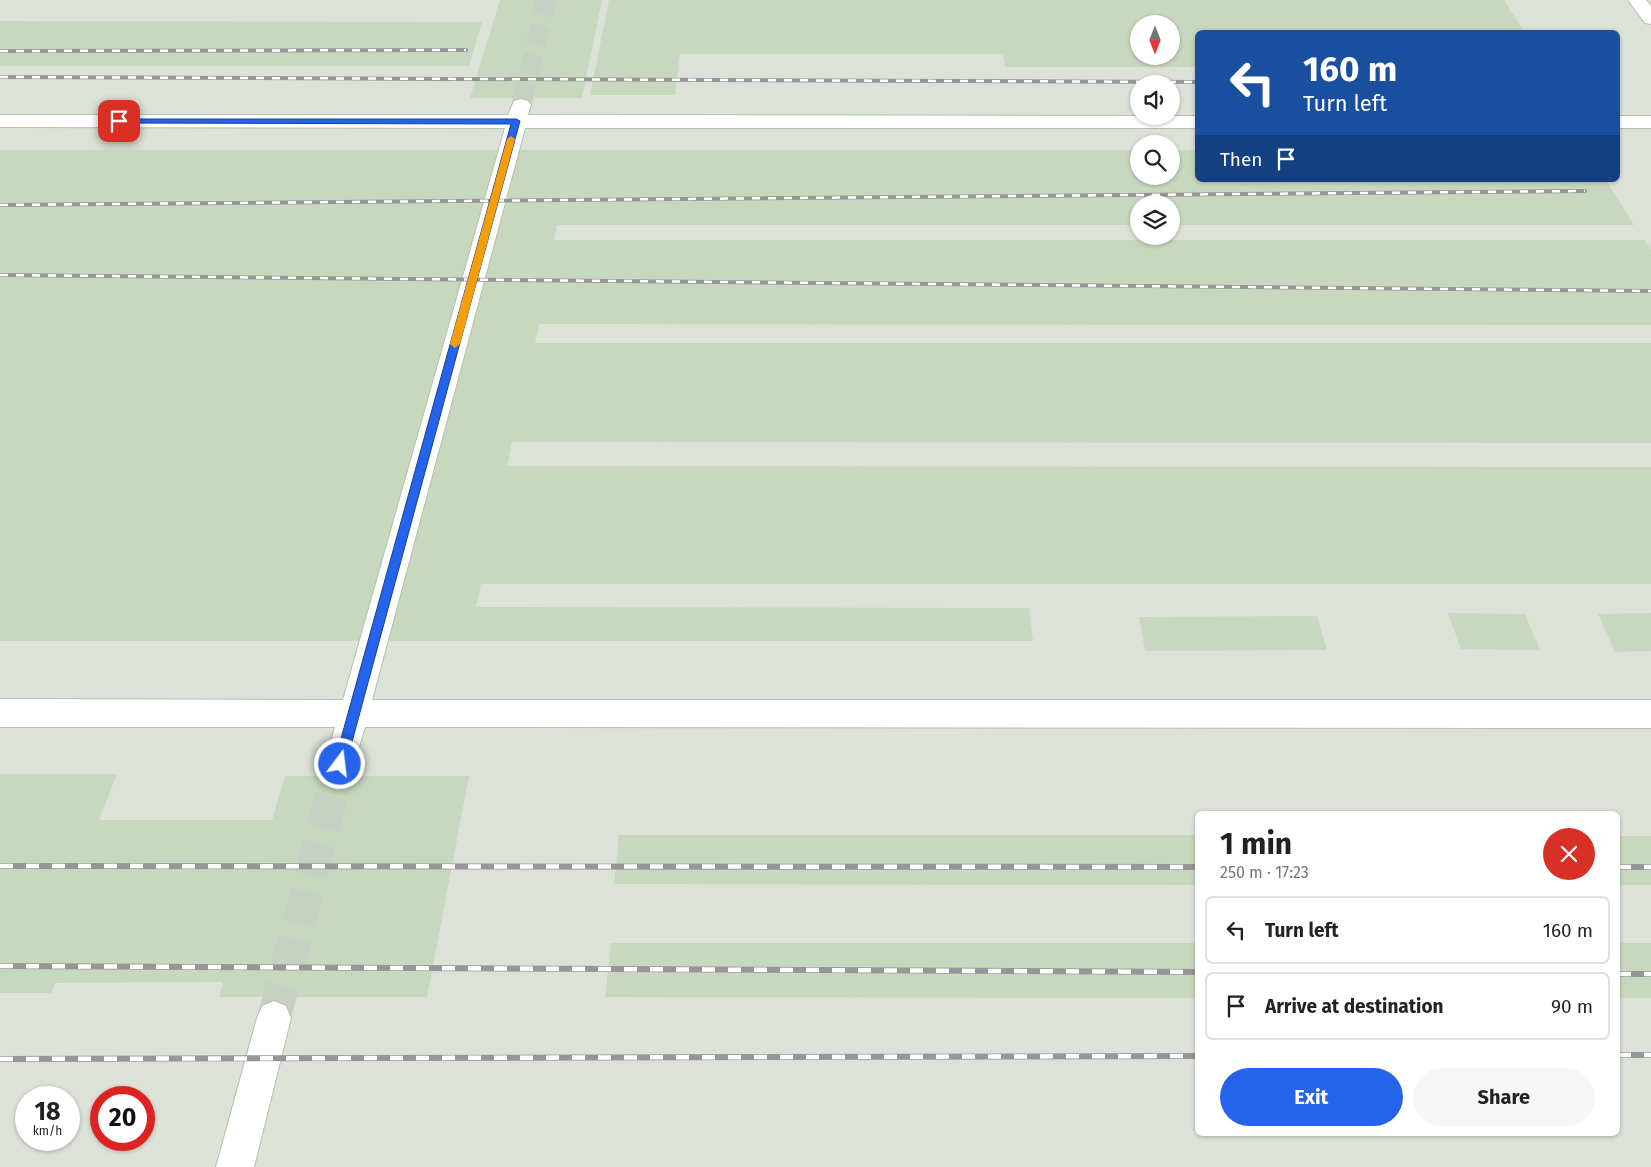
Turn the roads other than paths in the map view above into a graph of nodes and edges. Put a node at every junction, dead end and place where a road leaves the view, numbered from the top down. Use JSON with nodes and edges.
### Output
{"nodes":[{"id":1,"x":1637,"y":0,"type":"edge"},
{"id":2,"x":1651,"y":19,"type":"edge"},
{"id":3,"x":519,"y":112,"type":"junction"},
{"id":4,"x":0,"y":121,"type":"edge"},
{"id":5,"x":1195,"y":122,"type":"edge"},
{"id":6,"x":1620,"y":122,"type":"edge"},
{"id":7,"x":1651,"y":122,"type":"edge"},
{"id":8,"x":0,"y":713,"type":"edge"},
{"id":9,"x":354,"y":714,"type":"junction"},
{"id":10,"x":1651,"y":714,"type":"edge"},
{"id":11,"x":340,"y":764,"type":"tunnel mouth"},
{"id":12,"x":274,"y":1018,"type":"tunnel mouth"},
{"id":13,"x":235,"y":1167,"type":"edge"}],
"edges":[{"from":1,"to":2,"type":"lane"},
{"from":3,"to":4,"type":"lane"},
{"from":3,"to":5,"type":"lane"},
{"from":3,"to":9,"type":"lane"},
{"from":6,"to":7,"type":"lane"},
{"from":8,"to":9,"type":"lane"},
{"from":9,"to":10,"type":"lane"},
{"from":9,"to":11,"type":"lane"},
{"from":12,"to":13,"type":"lane"}]}
